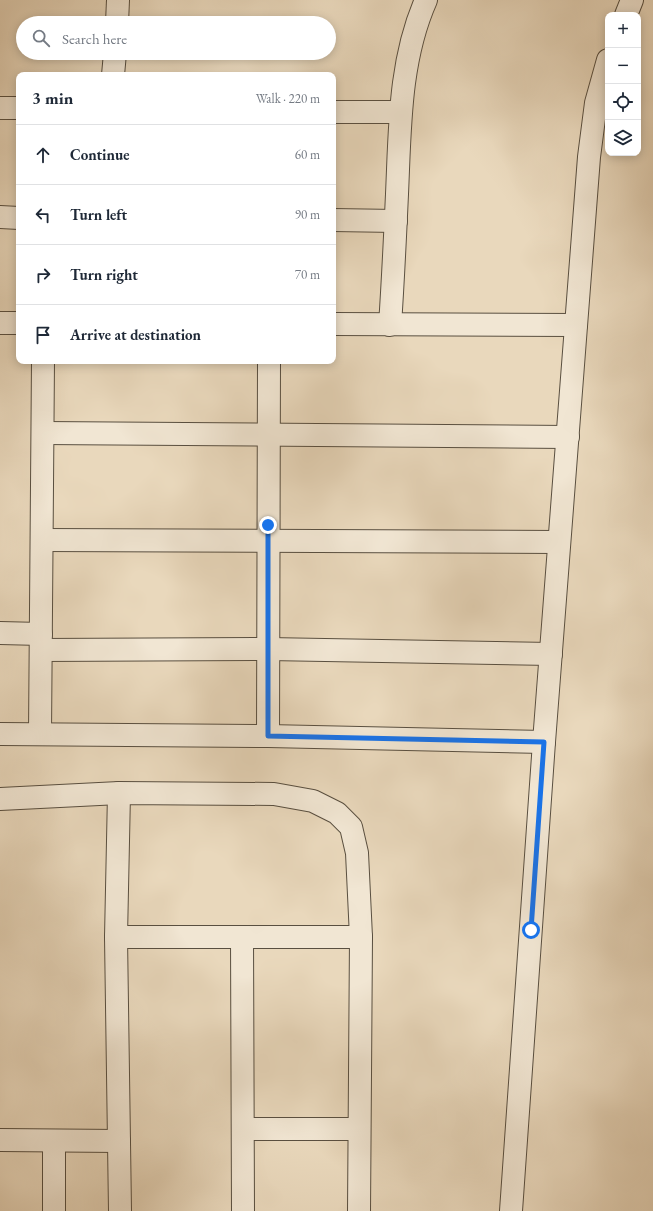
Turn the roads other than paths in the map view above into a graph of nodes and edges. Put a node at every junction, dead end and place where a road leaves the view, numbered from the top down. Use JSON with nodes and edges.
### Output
{"nodes":[{"id":1,"x":118,"y":0,"type":"edge"},
{"id":2,"x":426,"y":0,"type":"edge"},
{"id":3,"x":632,"y":0,"type":"edge"},
{"id":4,"x":627,"y":12,"type":"edge"},
{"id":5,"x":117,"y":16,"type":"edge"},
{"id":6,"x":114,"y":60,"type":"edge"},
{"id":7,"x":605,"y":71,"type":"edge"},
{"id":8,"x":113,"y":72,"type":"edge"},
{"id":9,"x":0,"y":108,"type":"edge"},
{"id":10,"x":16,"y":108,"type":"edge"},
{"id":11,"x":336,"y":112,"type":"edge"},
{"id":12,"x":400,"y":112,"type":"junction"},
{"id":13,"x":0,"y":217,"type":"edge"},
{"id":14,"x":16,"y":218,"type":"edge"},
{"id":15,"x":336,"y":220,"type":"edge"},
{"id":16,"x":396,"y":221,"type":"junction"},
{"id":17,"x":0,"y":323,"type":"edge"},
{"id":18,"x":16,"y":323,"type":"edge"},
{"id":19,"x":336,"y":324,"type":"edge"},
{"id":20,"x":390,"y":324,"type":"junction"},
{"id":21,"x":576,"y":325,"type":"junction"},
{"id":22,"x":43,"y":364,"type":"edge"},
{"id":23,"x":269,"y":364,"type":"edge"},
{"id":24,"x":42,"y":433,"type":"junction"},
{"id":25,"x":269,"y":434,"type":"junction"},
{"id":26,"x":568,"y":437,"type":"junction"},
{"id":27,"x":42,"y":540,"type":"junction"},
{"id":28,"x":268,"y":540,"type":"junction"},
{"id":29,"x":559,"y":542,"type":"junction"},
{"id":30,"x":0,"y":632,"type":"edge"},
{"id":31,"x":41,"y":642,"type":"junction"},
{"id":32,"x":268,"y":649,"type":"junction"},
{"id":33,"x":551,"y":654,"type":"junction"},
{"id":34,"x":0,"y":734,"type":"edge"},
{"id":35,"x":40,"y":734,"type":"junction"},
{"id":36,"x":268,"y":736,"type":"junction"},
{"id":37,"x":544,"y":742,"type":"junction"},
{"id":38,"x":119,"y":793,"type":"junction"},
{"id":39,"x":0,"y":799,"type":"edge"},
{"id":40,"x":116,"y":937,"type":"junction"},
{"id":41,"x":242,"y":937,"type":"junction"},
{"id":42,"x":361,"y":937,"type":"junction"},
{"id":43,"x":243,"y":1129,"type":"junction"},
{"id":44,"x":359,"y":1129,"type":"junction"},
{"id":45,"x":0,"y":1140,"type":"edge"},
{"id":46,"x":54,"y":1141,"type":"junction"},
{"id":47,"x":119,"y":1141,"type":"junction"},
{"id":48,"x":54,"y":1211,"type":"edge"},
{"id":49,"x":120,"y":1211,"type":"edge"},
{"id":50,"x":243,"y":1211,"type":"edge"},
{"id":51,"x":359,"y":1211,"type":"edge"},
{"id":52,"x":511,"y":1211,"type":"edge"}],
"edges":[{"from":1,"to":5,"type":"street"},
{"from":2,"to":12,"type":"street"},
{"from":3,"to":4,"type":"street"},
{"from":6,"to":8,"type":"street"},
{"from":7,"to":21,"type":"street"},
{"from":9,"to":10,"type":"street"},
{"from":11,"to":12,"type":"street"},
{"from":12,"to":16,"type":"street"},
{"from":13,"to":14,"type":"street"},
{"from":15,"to":16,"type":"street"},
{"from":16,"to":20,"type":"street"},
{"from":17,"to":18,"type":"street"},
{"from":19,"to":20,"type":"street"},
{"from":20,"to":21,"type":"street"},
{"from":21,"to":26,"type":"street"},
{"from":22,"to":24,"type":"street"},
{"from":23,"to":25,"type":"street"},
{"from":24,"to":25,"type":"street"},
{"from":24,"to":27,"type":"street"},
{"from":25,"to":26,"type":"street"},
{"from":25,"to":28,"type":"street"},
{"from":26,"to":29,"type":"street"},
{"from":27,"to":28,"type":"street"},
{"from":27,"to":31,"type":"street"},
{"from":28,"to":29,"type":"street"},
{"from":28,"to":32,"type":"street"},
{"from":29,"to":33,"type":"street"},
{"from":30,"to":31,"type":"street"},
{"from":31,"to":32,"type":"street"},
{"from":31,"to":35,"type":"street"},
{"from":32,"to":33,"type":"street"},
{"from":32,"to":36,"type":"street"},
{"from":33,"to":37,"type":"street"},
{"from":34,"to":35,"type":"street"},
{"from":35,"to":36,"type":"street"},
{"from":36,"to":37,"type":"street"},
{"from":37,"to":52,"type":"street"},
{"from":38,"to":39,"type":"street"},
{"from":38,"to":40,"type":"street"},
{"from":38,"to":42,"type":"street"},
{"from":40,"to":41,"type":"street"},
{"from":40,"to":47,"type":"street"},
{"from":41,"to":42,"type":"street"},
{"from":41,"to":43,"type":"street"},
{"from":42,"to":44,"type":"street"},
{"from":43,"to":44,"type":"street"},
{"from":43,"to":50,"type":"street"},
{"from":44,"to":51,"type":"street"},
{"from":45,"to":46,"type":"street"},
{"from":46,"to":47,"type":"street"},
{"from":46,"to":48,"type":"street"},
{"from":47,"to":49,"type":"street"}]}
